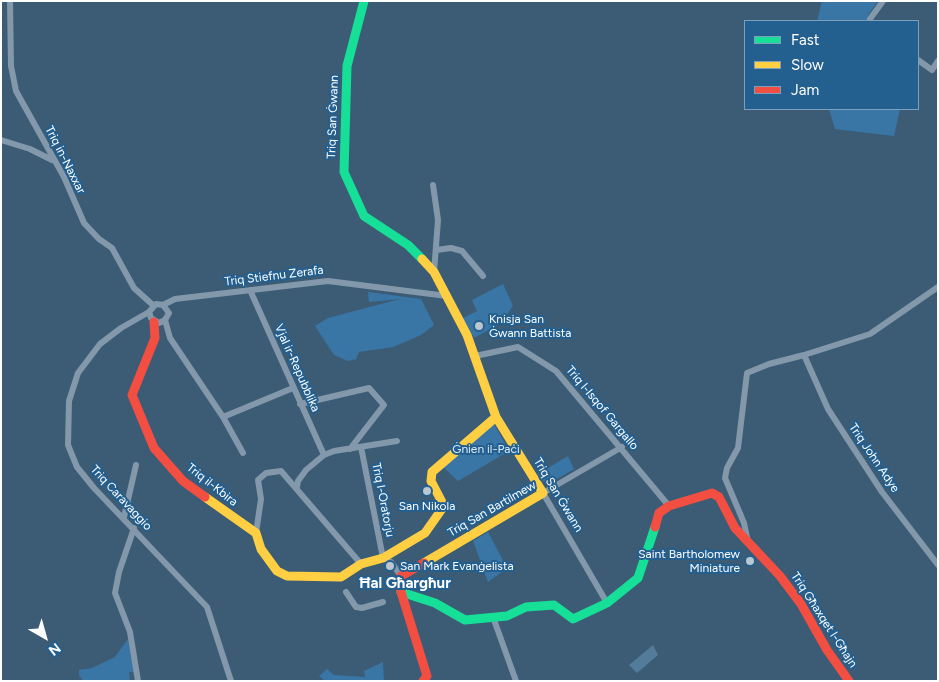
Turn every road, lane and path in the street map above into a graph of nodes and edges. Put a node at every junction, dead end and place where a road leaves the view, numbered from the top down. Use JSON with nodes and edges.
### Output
{"nodes":[{"id":1,"x":10,"y":1,"type":"edge"},
{"id":2,"x":364,"y":1,"type":"edge"},
{"id":3,"x":883,"y":1,"type":"edge"},
{"id":4,"x":870,"y":18,"type":"dead end"},
{"id":5,"x":919,"y":61,"type":"edge"},
{"id":6,"x":938,"y":61,"type":"edge"},
{"id":7,"x":1,"y":140,"type":"edge"},
{"id":8,"x":53,"y":160,"type":"junction"},
{"id":9,"x":433,"y":185,"type":"dead end"},
{"id":10,"x":436,"y":250,"type":"junction"},
{"id":11,"x":434,"y":272,"type":"junction"},
{"id":12,"x":483,"y":276,"type":"dead end"},
{"id":13,"x":938,"y":287,"type":"edge"},
{"id":14,"x":250,"y":290,"type":"junction"},
{"id":15,"x":447,"y":296,"type":"junction"},
{"id":16,"x":163,"y":305,"type":"junction"},
{"id":17,"x":154,"y":306,"type":"junction"},
{"id":18,"x":149,"y":312,"type":"junction"},
{"id":19,"x":165,"y":320,"type":"junction"},
{"id":20,"x":154,"y":322,"type":"junction"},
{"id":21,"x":804,"y":355,"type":"junction"},
{"id":22,"x":475,"y":356,"type":"junction"},
{"id":23,"x":292,"y":388,"type":"junction"},
{"id":24,"x":300,"y":404,"type":"junction"},
{"id":25,"x":223,"y":417,"type":"junction"},
{"id":26,"x":496,"y":417,"type":"junction"},
{"id":27,"x":397,"y":441,"type":"dead end"},
{"id":28,"x":361,"y":447,"type":"junction"},
{"id":29,"x":622,"y":447,"type":"junction"},
{"id":30,"x":350,"y":449,"type":"junction"},
{"id":31,"x":242,"y":453,"type":"dead end"},
{"id":32,"x":324,"y":455,"type":"junction"},
{"id":33,"x":136,"y":465,"type":"dead end"},
{"id":34,"x":297,"y":487,"type":"junction"},
{"id":35,"x":543,"y":494,"type":"junction"},
{"id":36,"x":669,"y":506,"type":"junction"},
{"id":37,"x":124,"y":517,"type":"junction"},
{"id":38,"x":134,"y":528,"type":"junction"},
{"id":39,"x":256,"y":533,"type":"junction"},
{"id":40,"x":749,"y":545,"type":"junction"},
{"id":41,"x":383,"y":558,"type":"junction"},
{"id":42,"x":361,"y":564,"type":"junction"},
{"id":43,"x":938,"y":565,"type":"edge"},
{"id":44,"x":402,"y":576,"type":"junction"},
{"id":45,"x":346,"y":592,"type":"dead end"},
{"id":46,"x":401,"y":592,"type":"junction"},
{"id":47,"x":383,"y":602,"type":"dead end"},
{"id":48,"x":607,"y":603,"type":"junction"},
{"id":49,"x":493,"y":616,"type":"junction"},
{"id":50,"x":138,"y":681,"type":"edge"},
{"id":51,"x":231,"y":681,"type":"edge"},
{"id":52,"x":423,"y":681,"type":"edge"},
{"id":53,"x":516,"y":681,"type":"edge"},
{"id":54,"x":849,"y":681,"type":"edge"}],
"edges":[{"from":1,"to":8,"type":"street","name":"Triq in-Naxxar"},
{"from":2,"to":11,"type":"street","name":"Triq San Ġwann"},
{"from":3,"to":4,"type":"street"},
{"from":5,"to":6,"type":"street"},
{"from":7,"to":8,"type":"street"},
{"from":8,"to":17,"type":"street","name":"Triq in-Naxxar"},
{"from":9,"to":10,"type":"street"},
{"from":10,"to":11,"type":"street"},
{"from":10,"to":12,"type":"street"},
{"from":11,"to":15,"type":"street","name":"Triq San Ġwann"},
{"from":13,"to":21,"type":"street"},
{"from":14,"to":15,"type":"street","name":"Triq Stiefnu Zerafa"},
{"from":14,"to":16,"type":"street","name":"Triq Stiefnu Zerafa"},
{"from":14,"to":23,"type":"street","name":"Vjal ir-Repubblika"},
{"from":15,"to":22,"type":"street","name":"Triq San Ġwann"},
{"from":16,"to":17,"type":"street"},
{"from":16,"to":19,"type":"street"},
{"from":17,"to":18,"type":"street"},
{"from":18,"to":20,"type":"street"},
{"from":18,"to":37,"type":"street","name":"Triq Caravaggio"},
{"from":19,"to":20,"type":"street"},
{"from":19,"to":25,"type":"street"},
{"from":20,"to":39,"type":"street","name":"Triq il-Kbira"},
{"from":21,"to":40,"type":"street"},
{"from":21,"to":43,"type":"street","name":"Triq John Adye"},
{"from":22,"to":26,"type":"street","name":"Triq San Ġwann"},
{"from":22,"to":29,"type":"street","name":"Triq l-Isqof Gargallo"},
{"from":23,"to":24,"type":"street","name":"Vjal ir-Repubblika"},
{"from":23,"to":25,"type":"street"},
{"from":24,"to":30,"type":"street"},
{"from":24,"to":32,"type":"street","name":"Vjal ir-Repubblika"},
{"from":25,"to":31,"type":"street"},
{"from":26,"to":35,"type":"street","name":"Triq San Ġwann"},
{"from":26,"to":41,"type":"street"},
{"from":27,"to":28,"type":"street"},
{"from":28,"to":30,"type":"street"},
{"from":28,"to":41,"type":"street","name":"Triq l-Oratorju"},
{"from":29,"to":35,"type":"street","name":"Triq San Bartilmew"},
{"from":29,"to":36,"type":"street","name":"Triq l-Isqof Gargallo"},
{"from":30,"to":32,"type":"street"},
{"from":32,"to":34,"type":"street"},
{"from":33,"to":37,"type":"street"},
{"from":34,"to":39,"type":"street"},
{"from":34,"to":42,"type":"street"},
{"from":35,"to":44,"type":"street","name":"Triq San Bartilmew"},
{"from":35,"to":48,"type":"street","name":"Triq San Ġwann"},
{"from":36,"to":40,"type":"street","name":"Triq Għaxqet l-Għajn"},
{"from":36,"to":48,"type":"street"},
{"from":37,"to":38,"type":"street","name":"Triq Caravaggio"},
{"from":38,"to":50,"type":"street"},
{"from":38,"to":51,"type":"street","name":"Triq Caravaggio"},
{"from":39,"to":42,"type":"street"},
{"from":40,"to":54,"type":"street","name":"Triq Għaxqet l-Għajn"},
{"from":41,"to":42,"type":"street"},
{"from":41,"to":44,"type":"street"},
{"from":44,"to":46,"type":"street"},
{"from":45,"to":47,"type":"street"},
{"from":46,"to":49,"type":"street"},
{"from":46,"to":52,"type":"street"},
{"from":48,"to":49,"type":"street"},
{"from":49,"to":53,"type":"street"}]}
